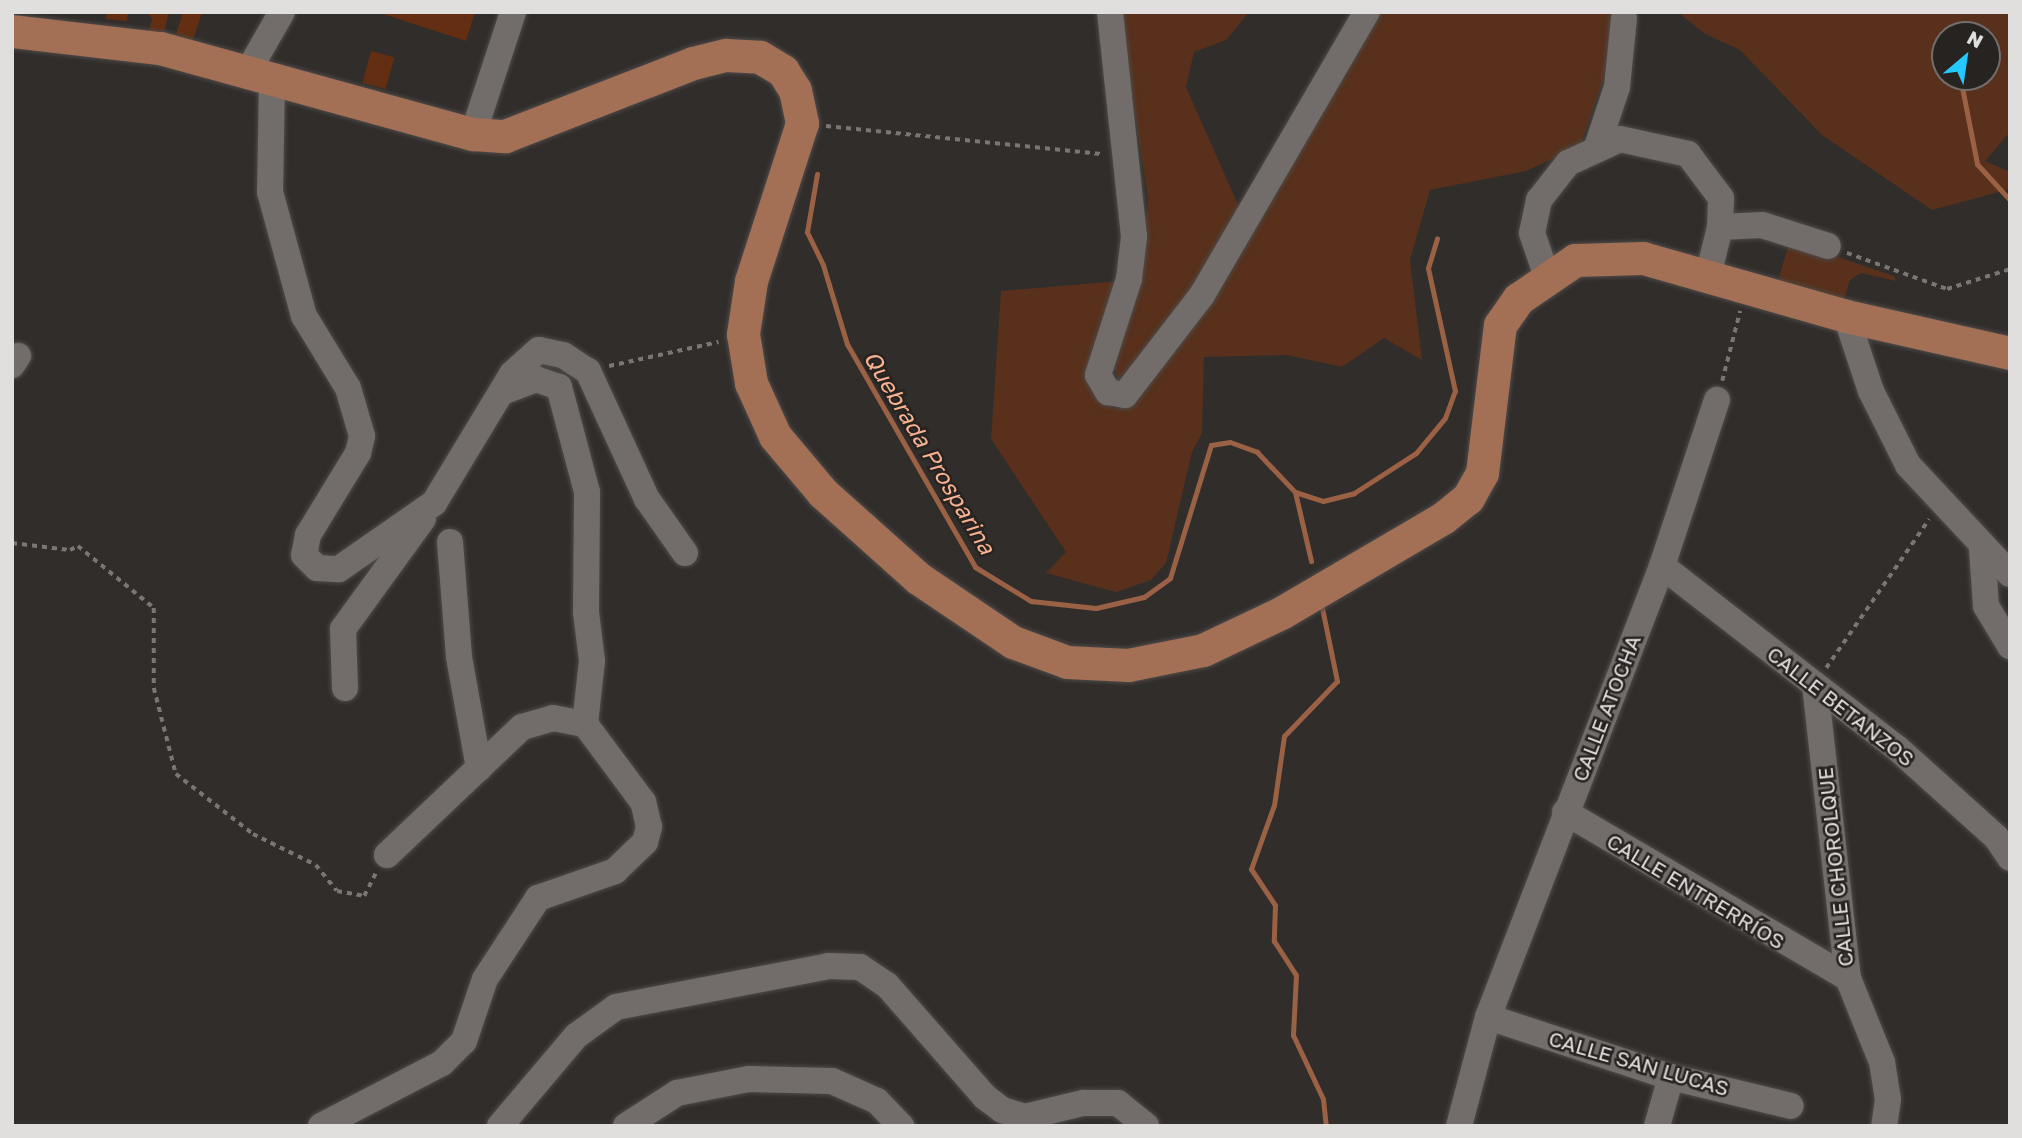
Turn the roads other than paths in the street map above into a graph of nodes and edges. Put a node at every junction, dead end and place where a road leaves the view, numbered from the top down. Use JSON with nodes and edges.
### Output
{"nodes":[{"id":1,"x":282,"y":12,"type":"edge"},
{"id":2,"x":513,"y":12,"type":"edge"},
{"id":3,"x":1110,"y":12,"type":"edge"},
{"id":4,"x":1367,"y":12,"type":"edge"},
{"id":5,"x":1625,"y":18,"type":"dead end"},
{"id":6,"x":12,"y":31,"type":"edge"},
{"id":7,"x":259,"y":77,"type":"junction"},
{"id":8,"x":473,"y":134,"type":"junction"},
{"id":9,"x":1596,"y":150,"type":"junction"},
{"id":10,"x":1720,"y":227,"type":"junction"},
{"id":11,"x":1828,"y":246,"type":"road end"},
{"id":12,"x":1546,"y":274,"type":"junction"},
{"id":13,"x":1708,"y":276,"type":"junction"},
{"id":14,"x":1846,"y":316,"type":"junction"},
{"id":15,"x":2010,"y":353,"type":"edge"},
{"id":16,"x":502,"y":392,"type":"junction"},
{"id":17,"x":1717,"y":400,"type":"road end"},
{"id":18,"x":434,"y":503,"type":"junction"},
{"id":19,"x":450,"y":542,"type":"dead end"},
{"id":20,"x":1982,"y":549,"type":"junction"},
{"id":21,"x":685,"y":553,"type":"dead end"},
{"id":22,"x":1661,"y":566,"type":"junction"},
{"id":23,"x":2010,"y":574,"type":"edge"},
{"id":24,"x":2010,"y":646,"type":"edge"},
{"id":25,"x":1815,"y":685,"type":"junction"},
{"id":26,"x":345,"y":688,"type":"dead end"},
{"id":27,"x":585,"y":724,"type":"junction"},
{"id":28,"x":479,"y":768,"type":"junction"},
{"id":29,"x":1566,"y":812,"type":"junction"},
{"id":30,"x":387,"y":855,"type":"road end"},
{"id":31,"x":2010,"y":858,"type":"edge"},
{"id":32,"x":1838,"y":974,"type":"junction"},
{"id":33,"x":1488,"y":1017,"type":"junction"},
{"id":34,"x":1671,"y":1077,"type":"junction"},
{"id":35,"x":1791,"y":1106,"type":"dead end"},
{"id":36,"x":321,"y":1126,"type":"edge"},
{"id":37,"x":500,"y":1126,"type":"edge"},
{"id":38,"x":626,"y":1126,"type":"edge"},
{"id":39,"x":901,"y":1126,"type":"edge"},
{"id":40,"x":1146,"y":1126,"type":"edge"},
{"id":41,"x":1459,"y":1126,"type":"edge"},
{"id":42,"x":1657,"y":1126,"type":"edge"},
{"id":43,"x":1884,"y":1126,"type":"edge"}],
"edges":[{"from":1,"to":7,"type":"street"},
{"from":2,"to":8,"type":"street"},
{"from":3,"to":4,"type":"street"},
{"from":5,"to":9,"type":"street"},
{"from":6,"to":7,"type":"main road"},
{"from":7,"to":8,"type":"main road"},
{"from":7,"to":18,"type":"street"},
{"from":8,"to":12,"type":"main road"},
{"from":9,"to":10,"type":"street"},
{"from":9,"to":12,"type":"street"},
{"from":10,"to":11,"type":"street"},
{"from":10,"to":13,"type":"street"},
{"from":12,"to":13,"type":"main road"},
{"from":13,"to":14,"type":"main road"},
{"from":14,"to":15,"type":"main road"},
{"from":14,"to":20,"type":"street"},
{"from":16,"to":18,"type":"street"},
{"from":16,"to":21,"type":"street"},
{"from":16,"to":27,"type":"street"},
{"from":17,"to":22,"type":"street","name":"CALLE ATOCHA"},
{"from":18,"to":26,"type":"street"},
{"from":19,"to":28,"type":"street"},
{"from":20,"to":23,"type":"street"},
{"from":20,"to":24,"type":"street"},
{"from":22,"to":25,"type":"street","name":"CALLE BETANZOS"},
{"from":22,"to":29,"type":"street","name":"CALLE ATOCHA"},
{"from":25,"to":31,"type":"street","name":"CALLE BETANZOS"},
{"from":25,"to":32,"type":"street","name":"CALLE CHOROLQUE"},
{"from":27,"to":28,"type":"street"},
{"from":27,"to":36,"type":"street"},
{"from":28,"to":30,"type":"street"},
{"from":29,"to":32,"type":"street","name":"CALLE ENTRERRÍOS"},
{"from":29,"to":33,"type":"street","name":"CALLE ATOCHA"},
{"from":32,"to":43,"type":"street","name":"CALLE CHOROLQUE"},
{"from":33,"to":34,"type":"street","name":"CALLE SAN LUCAS"},
{"from":33,"to":41,"type":"street","name":"CALLE ATOCHA"},
{"from":34,"to":35,"type":"street","name":"CALLE SAN LUCAS"},
{"from":34,"to":42,"type":"street"},
{"from":37,"to":40,"type":"street"},
{"from":38,"to":39,"type":"street"}]}
